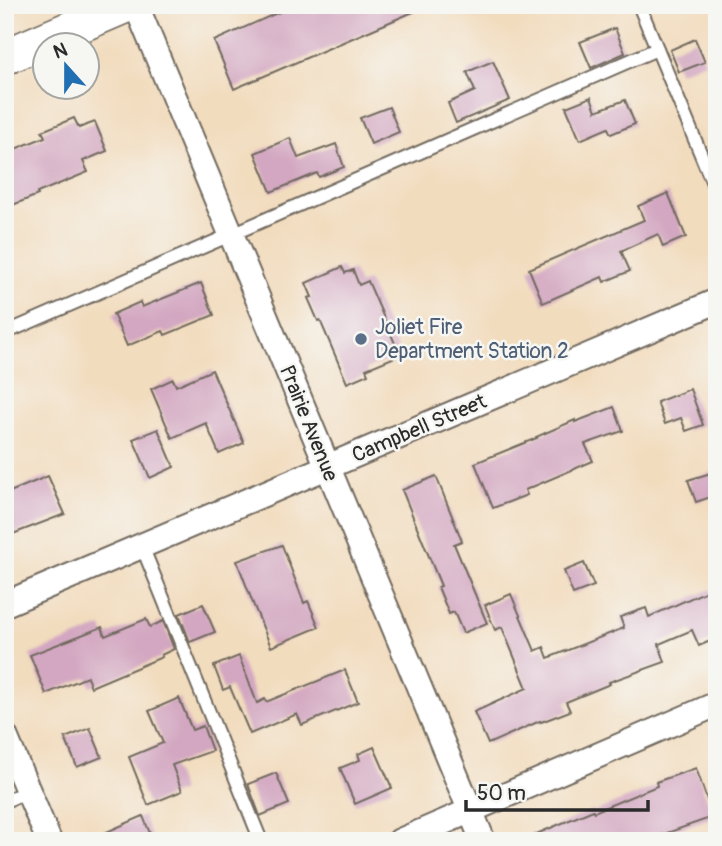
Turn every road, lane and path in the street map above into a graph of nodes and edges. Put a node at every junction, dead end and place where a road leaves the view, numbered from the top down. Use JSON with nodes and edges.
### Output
{"nodes":[{"id":1,"x":126,"y":5,"type":"edge"},
{"id":2,"x":136,"y":5,"type":"edge"},
{"id":3,"x":639,"y":5,"type":"edge"},
{"id":4,"x":657,"y":49,"type":"junction"},
{"id":5,"x":5,"y":57,"type":"edge"},
{"id":6,"x":717,"y":193,"type":"edge"},
{"id":7,"x":231,"y":233,"type":"junction"},
{"id":8,"x":717,"y":301,"type":"edge"},
{"id":9,"x":5,"y":332,"type":"edge"},
{"id":10,"x":327,"y":467,"type":"junction"},
{"id":11,"x":142,"y":546,"type":"junction"},
{"id":12,"x":5,"y":604,"type":"edge"},
{"id":13,"x":717,"y":704,"type":"edge"},
{"id":14,"x":5,"y":736,"type":"edge"},
{"id":15,"x":28,"y":791,"type":"junction"},
{"id":16,"x":5,"y":801,"type":"edge"},
{"id":17,"x":470,"y":811,"type":"junction"},
{"id":18,"x":49,"y":841,"type":"edge"},
{"id":19,"x":261,"y":841,"type":"edge"},
{"id":20,"x":400,"y":841,"type":"edge"},
{"id":21,"x":483,"y":841,"type":"edge"}],
"edges":[{"from":1,"to":5,"type":"street"},
{"from":2,"to":7,"type":"street","name":"Prairie Avenue"},
{"from":3,"to":4,"type":"lane"},
{"from":4,"to":6,"type":"lane"},
{"from":4,"to":7,"type":"lane"},
{"from":7,"to":9,"type":"lane"},
{"from":7,"to":10,"type":"street","name":"Prairie Avenue"},
{"from":8,"to":10,"type":"street","name":"Campbell Street"},
{"from":10,"to":11,"type":"street","name":"Campbell Street"},
{"from":10,"to":17,"type":"street","name":"Prairie Avenue"},
{"from":11,"to":12,"type":"street","name":"Campbell Street"},
{"from":11,"to":19,"type":"lane"},
{"from":13,"to":17,"type":"street"},
{"from":14,"to":15,"type":"street"},
{"from":15,"to":16,"type":"lane"},
{"from":15,"to":18,"type":"street"},
{"from":17,"to":20,"type":"street"},
{"from":17,"to":21,"type":"street","name":"Prairie Avenue"}]}
